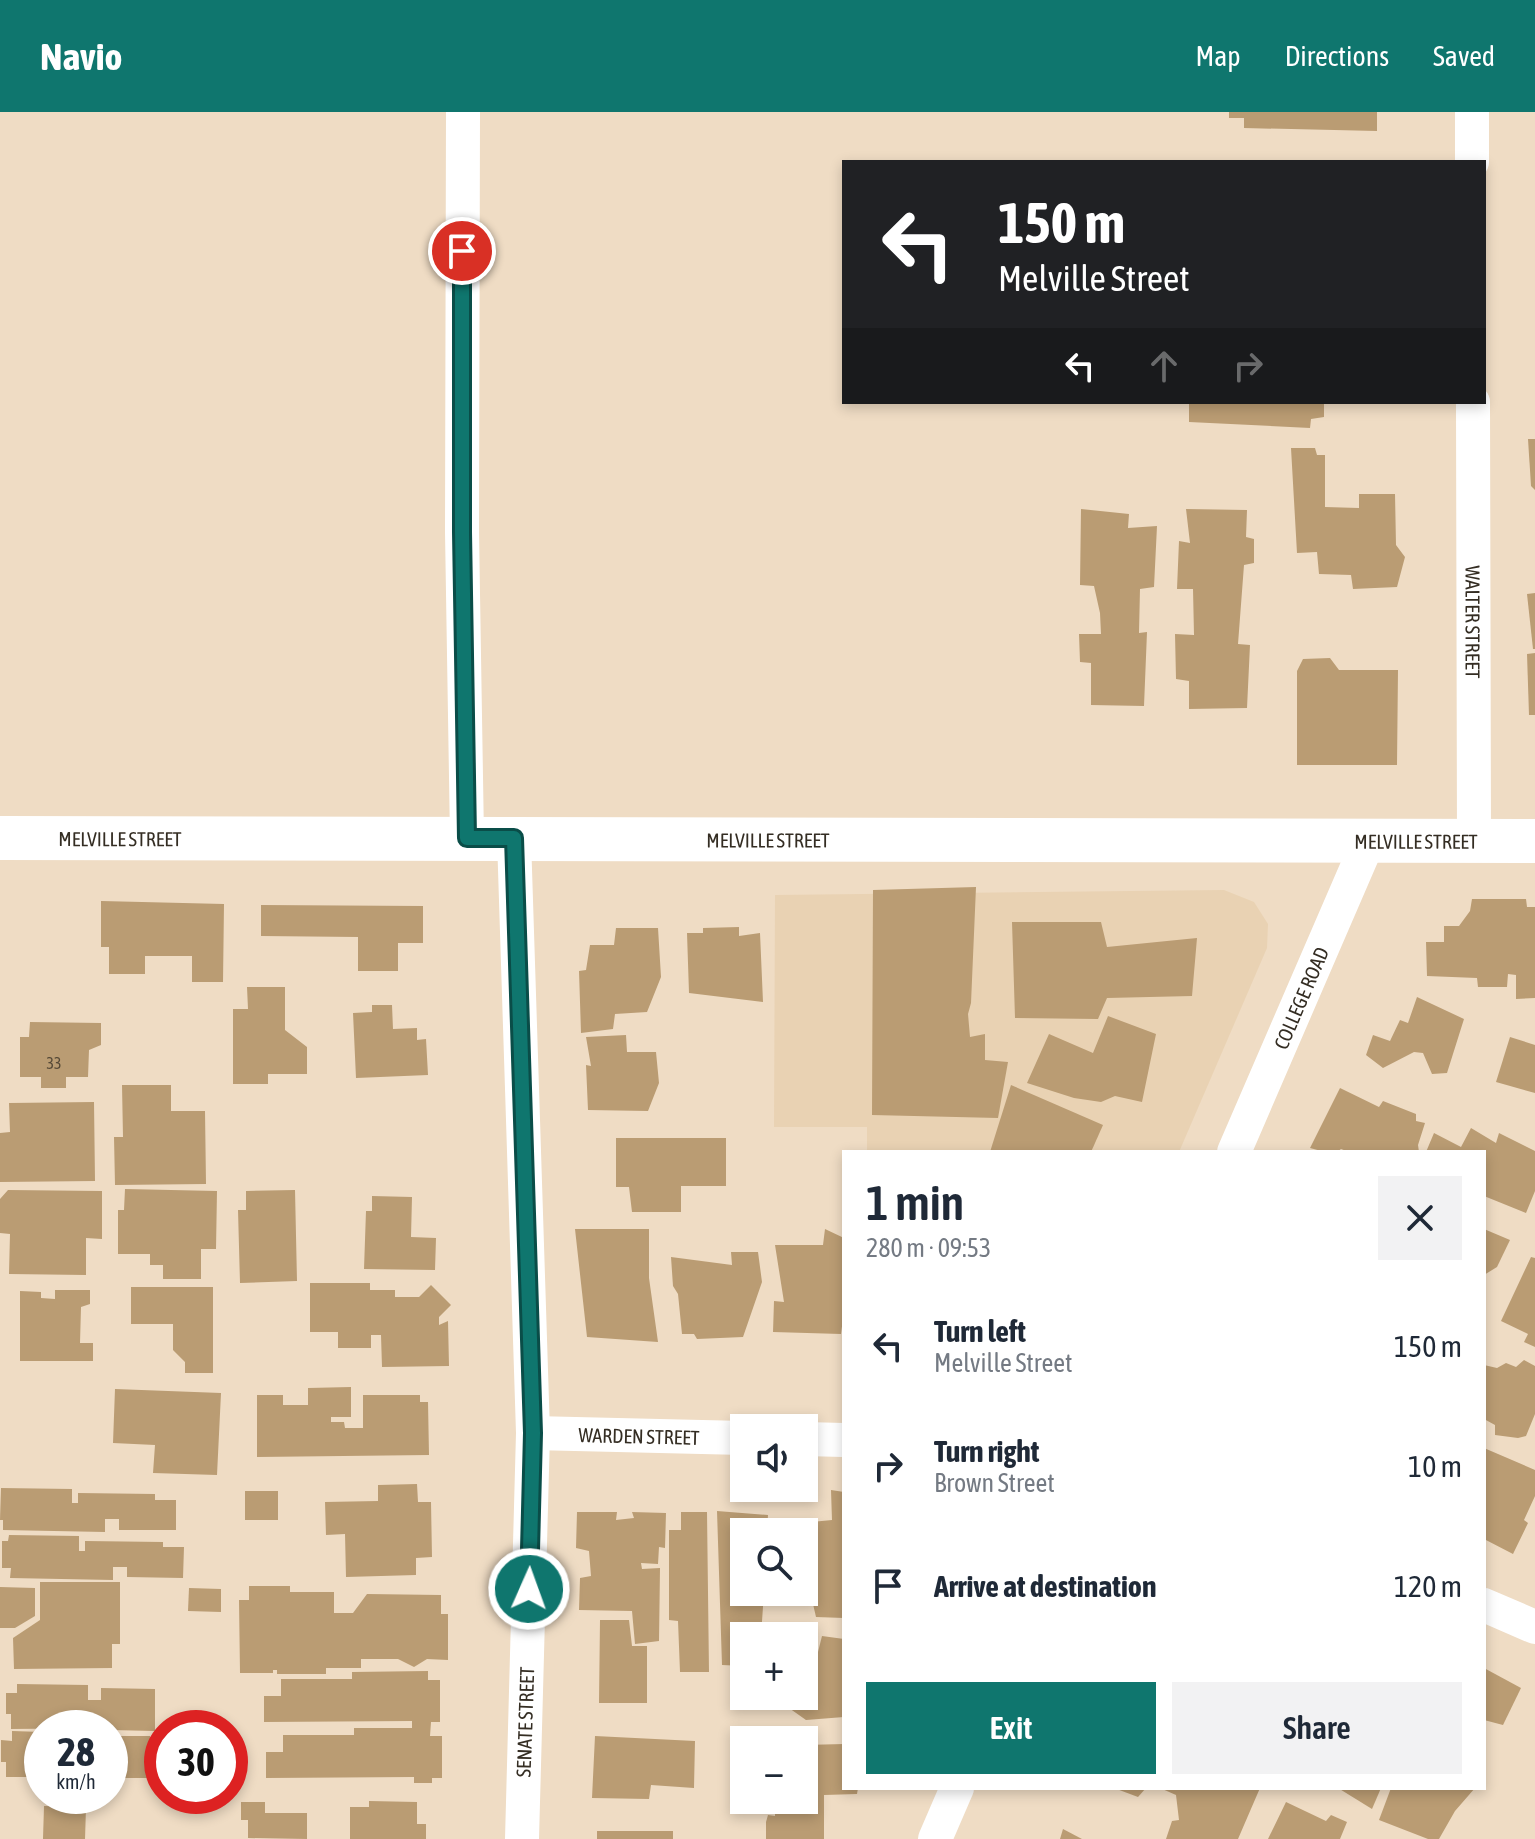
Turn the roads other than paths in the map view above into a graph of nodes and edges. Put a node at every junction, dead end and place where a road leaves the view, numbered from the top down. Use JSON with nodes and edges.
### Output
{"nodes":[{"id":1,"x":463,"y":112,"type":"edge"},
{"id":2,"x":1472,"y":112,"type":"edge"},
{"id":3,"x":1472,"y":160,"type":"edge"},
{"id":4,"x":1473,"y":404,"type":"edge"},
{"id":5,"x":0,"y":838,"type":"edge"},
{"id":6,"x":467,"y":838,"type":"junction"},
{"id":7,"x":514,"y":838,"type":"junction"},
{"id":8,"x":1535,"y":841,"type":"edge"},
{"id":9,"x":1368,"y":842,"type":"junction"},
{"id":10,"x":1474,"y":842,"type":"junction"},
{"id":11,"x":1235,"y":1150,"type":"edge"},
{"id":12,"x":533,"y":1433,"type":"junction"},
{"id":13,"x":730,"y":1438,"type":"edge"},
{"id":14,"x":818,"y":1439,"type":"edge"},
{"id":15,"x":842,"y":1440,"type":"edge"},
{"id":16,"x":1486,"y":1606,"type":"edge"},
{"id":17,"x":1535,"y":1627,"type":"edge"},
{"id":18,"x":956,"y":1790,"type":"edge"},
{"id":19,"x":522,"y":1839,"type":"edge"},
{"id":20,"x":935,"y":1839,"type":"edge"}],
"edges":[{"from":1,"to":6,"type":"street"},
{"from":2,"to":3,"type":"street"},
{"from":4,"to":10,"type":"street","name":"WALTER STREET"},
{"from":5,"to":6,"type":"street","name":"MELVILLE STREET"},
{"from":6,"to":7,"type":"street","name":"MELVILLE STREET"},
{"from":7,"to":9,"type":"street","name":"MELVILLE STREET"},
{"from":7,"to":12,"type":"street","name":"SENATE STREET"},
{"from":8,"to":10,"type":"street","name":"MELVILLE STREET"},
{"from":9,"to":10,"type":"street","name":"MELVILLE STREET"},
{"from":9,"to":11,"type":"street","name":"COLLEGE ROAD"},
{"from":12,"to":13,"type":"street","name":"WARDEN STREET"},
{"from":12,"to":19,"type":"street","name":"SENATE STREET"},
{"from":14,"to":15,"type":"street"},
{"from":16,"to":17,"type":"street"},
{"from":18,"to":20,"type":"street"}]}
